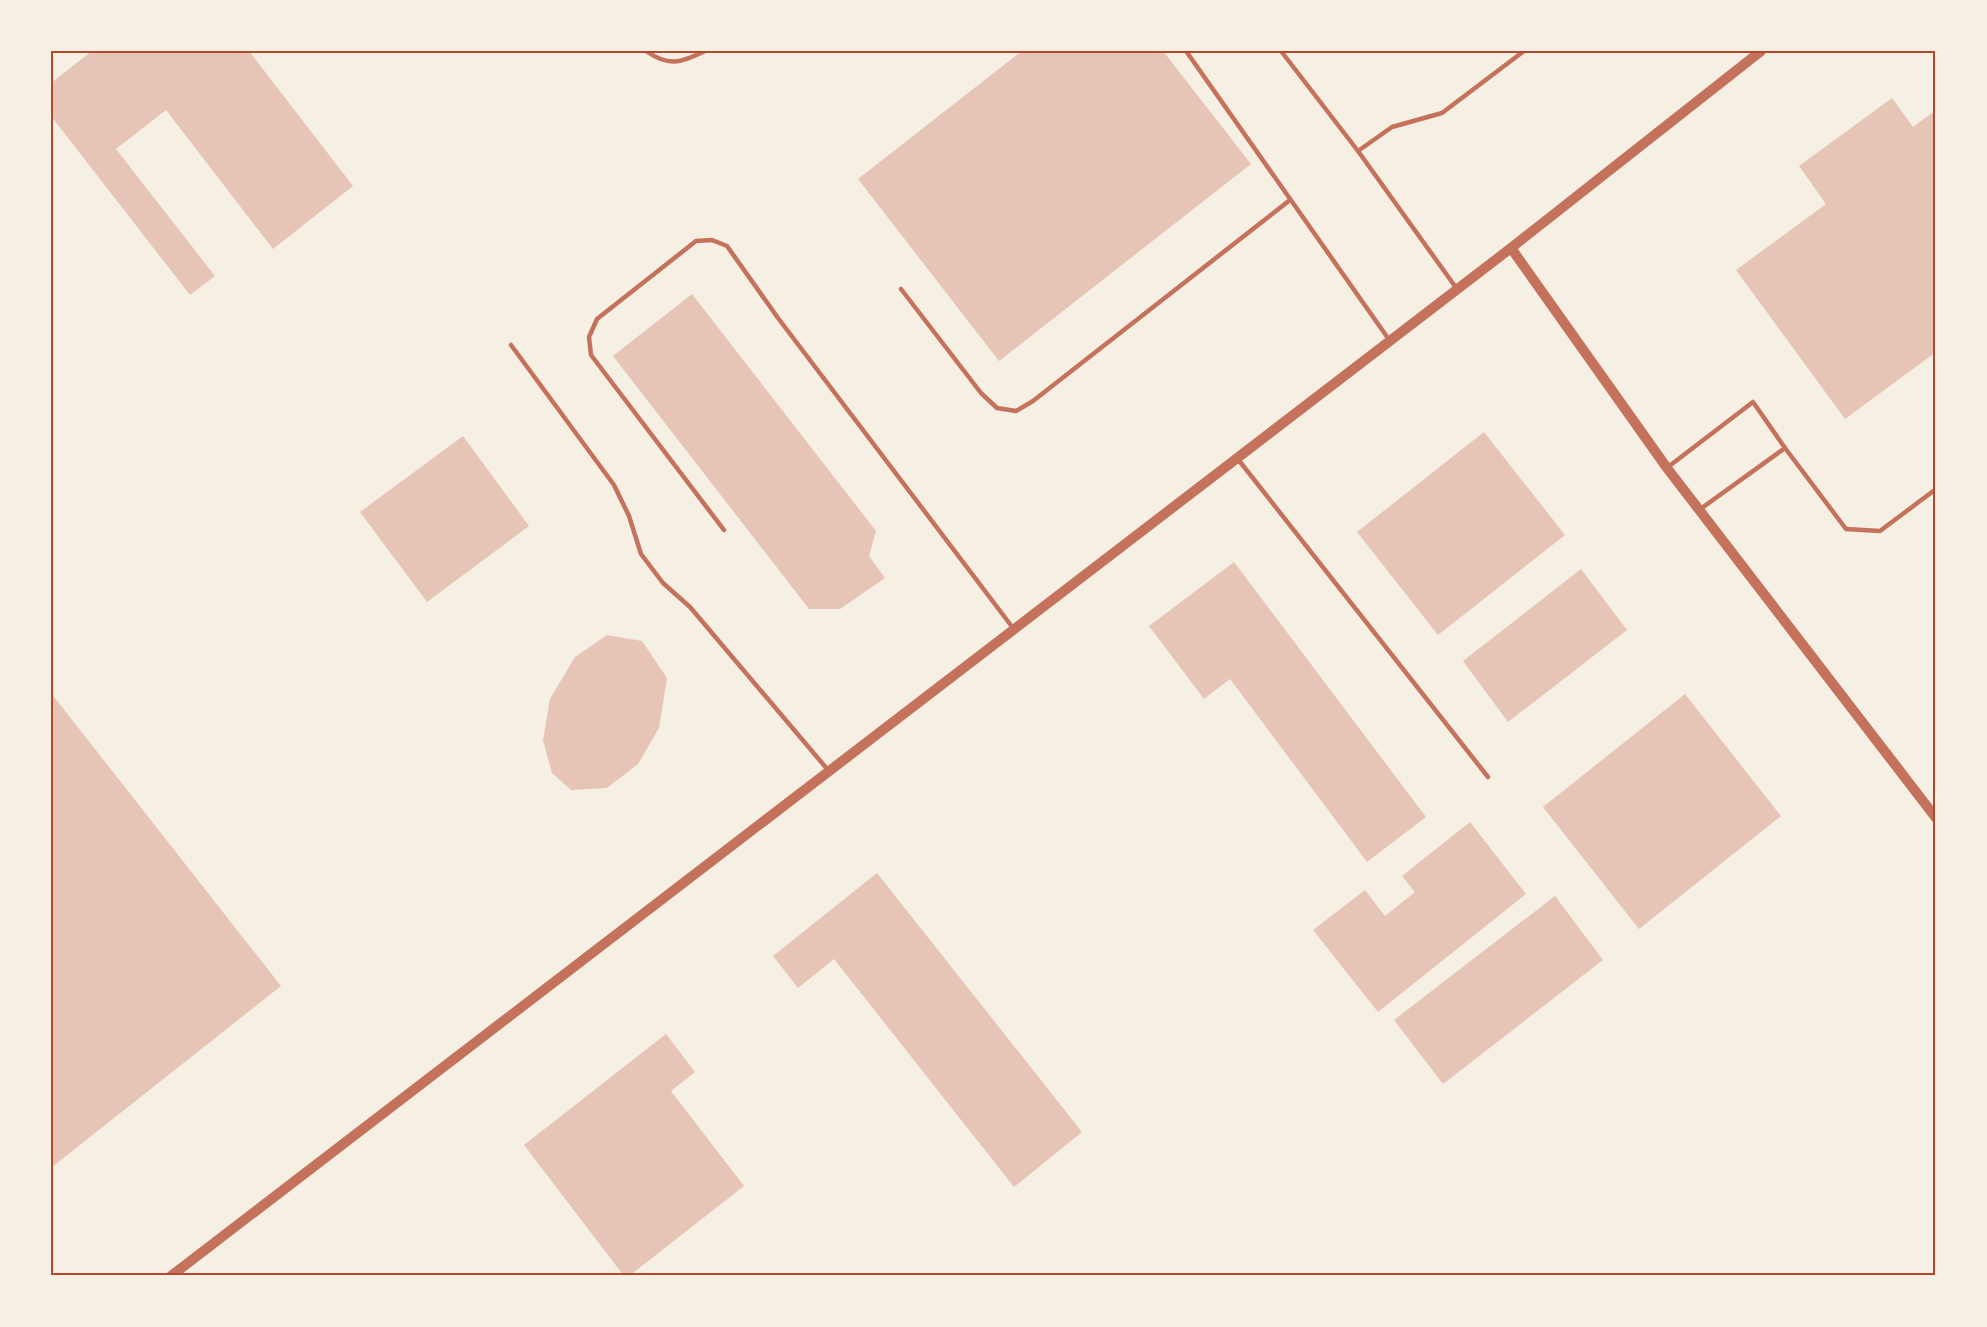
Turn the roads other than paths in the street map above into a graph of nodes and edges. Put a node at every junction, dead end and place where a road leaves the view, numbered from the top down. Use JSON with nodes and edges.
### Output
{"nodes":[{"id":1,"x":646,"y":51,"type":"edge"},
{"id":2,"x":705,"y":51,"type":"edge"},
{"id":3,"x":1186,"y":51,"type":"edge"},
{"id":4,"x":1281,"y":51,"type":"edge"},
{"id":5,"x":1524,"y":51,"type":"edge"},
{"id":6,"x":1761,"y":51,"type":"edge"},
{"id":7,"x":1358,"y":151,"type":"junction"},
{"id":8,"x":1290,"y":200,"type":"junction"},
{"id":9,"x":1511,"y":248,"type":"junction"},
{"id":10,"x":901,"y":289,"type":"dead end"},
{"id":11,"x":1457,"y":289,"type":"junction"},
{"id":12,"x":1390,"y":341,"type":"junction"},
{"id":13,"x":511,"y":345,"type":"dead end"},
{"id":14,"x":1785,"y":448,"type":"junction"},
{"id":15,"x":1237,"y":458,"type":"junction"},
{"id":16,"x":1667,"y":468,"type":"junction"},
{"id":17,"x":1936,"y":489,"type":"edge"},
{"id":18,"x":1699,"y":510,"type":"junction"},
{"id":19,"x":724,"y":530,"type":"dead end"},
{"id":20,"x":1014,"y":629,"type":"junction"},
{"id":21,"x":829,"y":771,"type":"junction"},
{"id":22,"x":1488,"y":777,"type":"dead end"},
{"id":23,"x":1936,"y":818,"type":"edge"},
{"id":24,"x":171,"y":1276,"type":"edge"}],
"edges":[{"from":1,"to":2,"type":"lane"},
{"from":3,"to":8,"type":"lane"},
{"from":4,"to":7,"type":"lane"},
{"from":5,"to":7,"type":"lane"},
{"from":6,"to":9,"type":"street"},
{"from":7,"to":11,"type":"lane"},
{"from":8,"to":10,"type":"lane"},
{"from":8,"to":12,"type":"lane"},
{"from":9,"to":11,"type":"street"},
{"from":9,"to":16,"type":"street"},
{"from":11,"to":12,"type":"street"},
{"from":12,"to":15,"type":"street"},
{"from":13,"to":21,"type":"lane"},
{"from":14,"to":16,"type":"lane"},
{"from":14,"to":17,"type":"lane"},
{"from":14,"to":18,"type":"lane"},
{"from":15,"to":20,"type":"street"},
{"from":15,"to":22,"type":"lane"},
{"from":16,"to":18,"type":"street"},
{"from":18,"to":23,"type":"street"},
{"from":19,"to":20,"type":"lane"},
{"from":20,"to":21,"type":"street"},
{"from":21,"to":24,"type":"street"}]}
